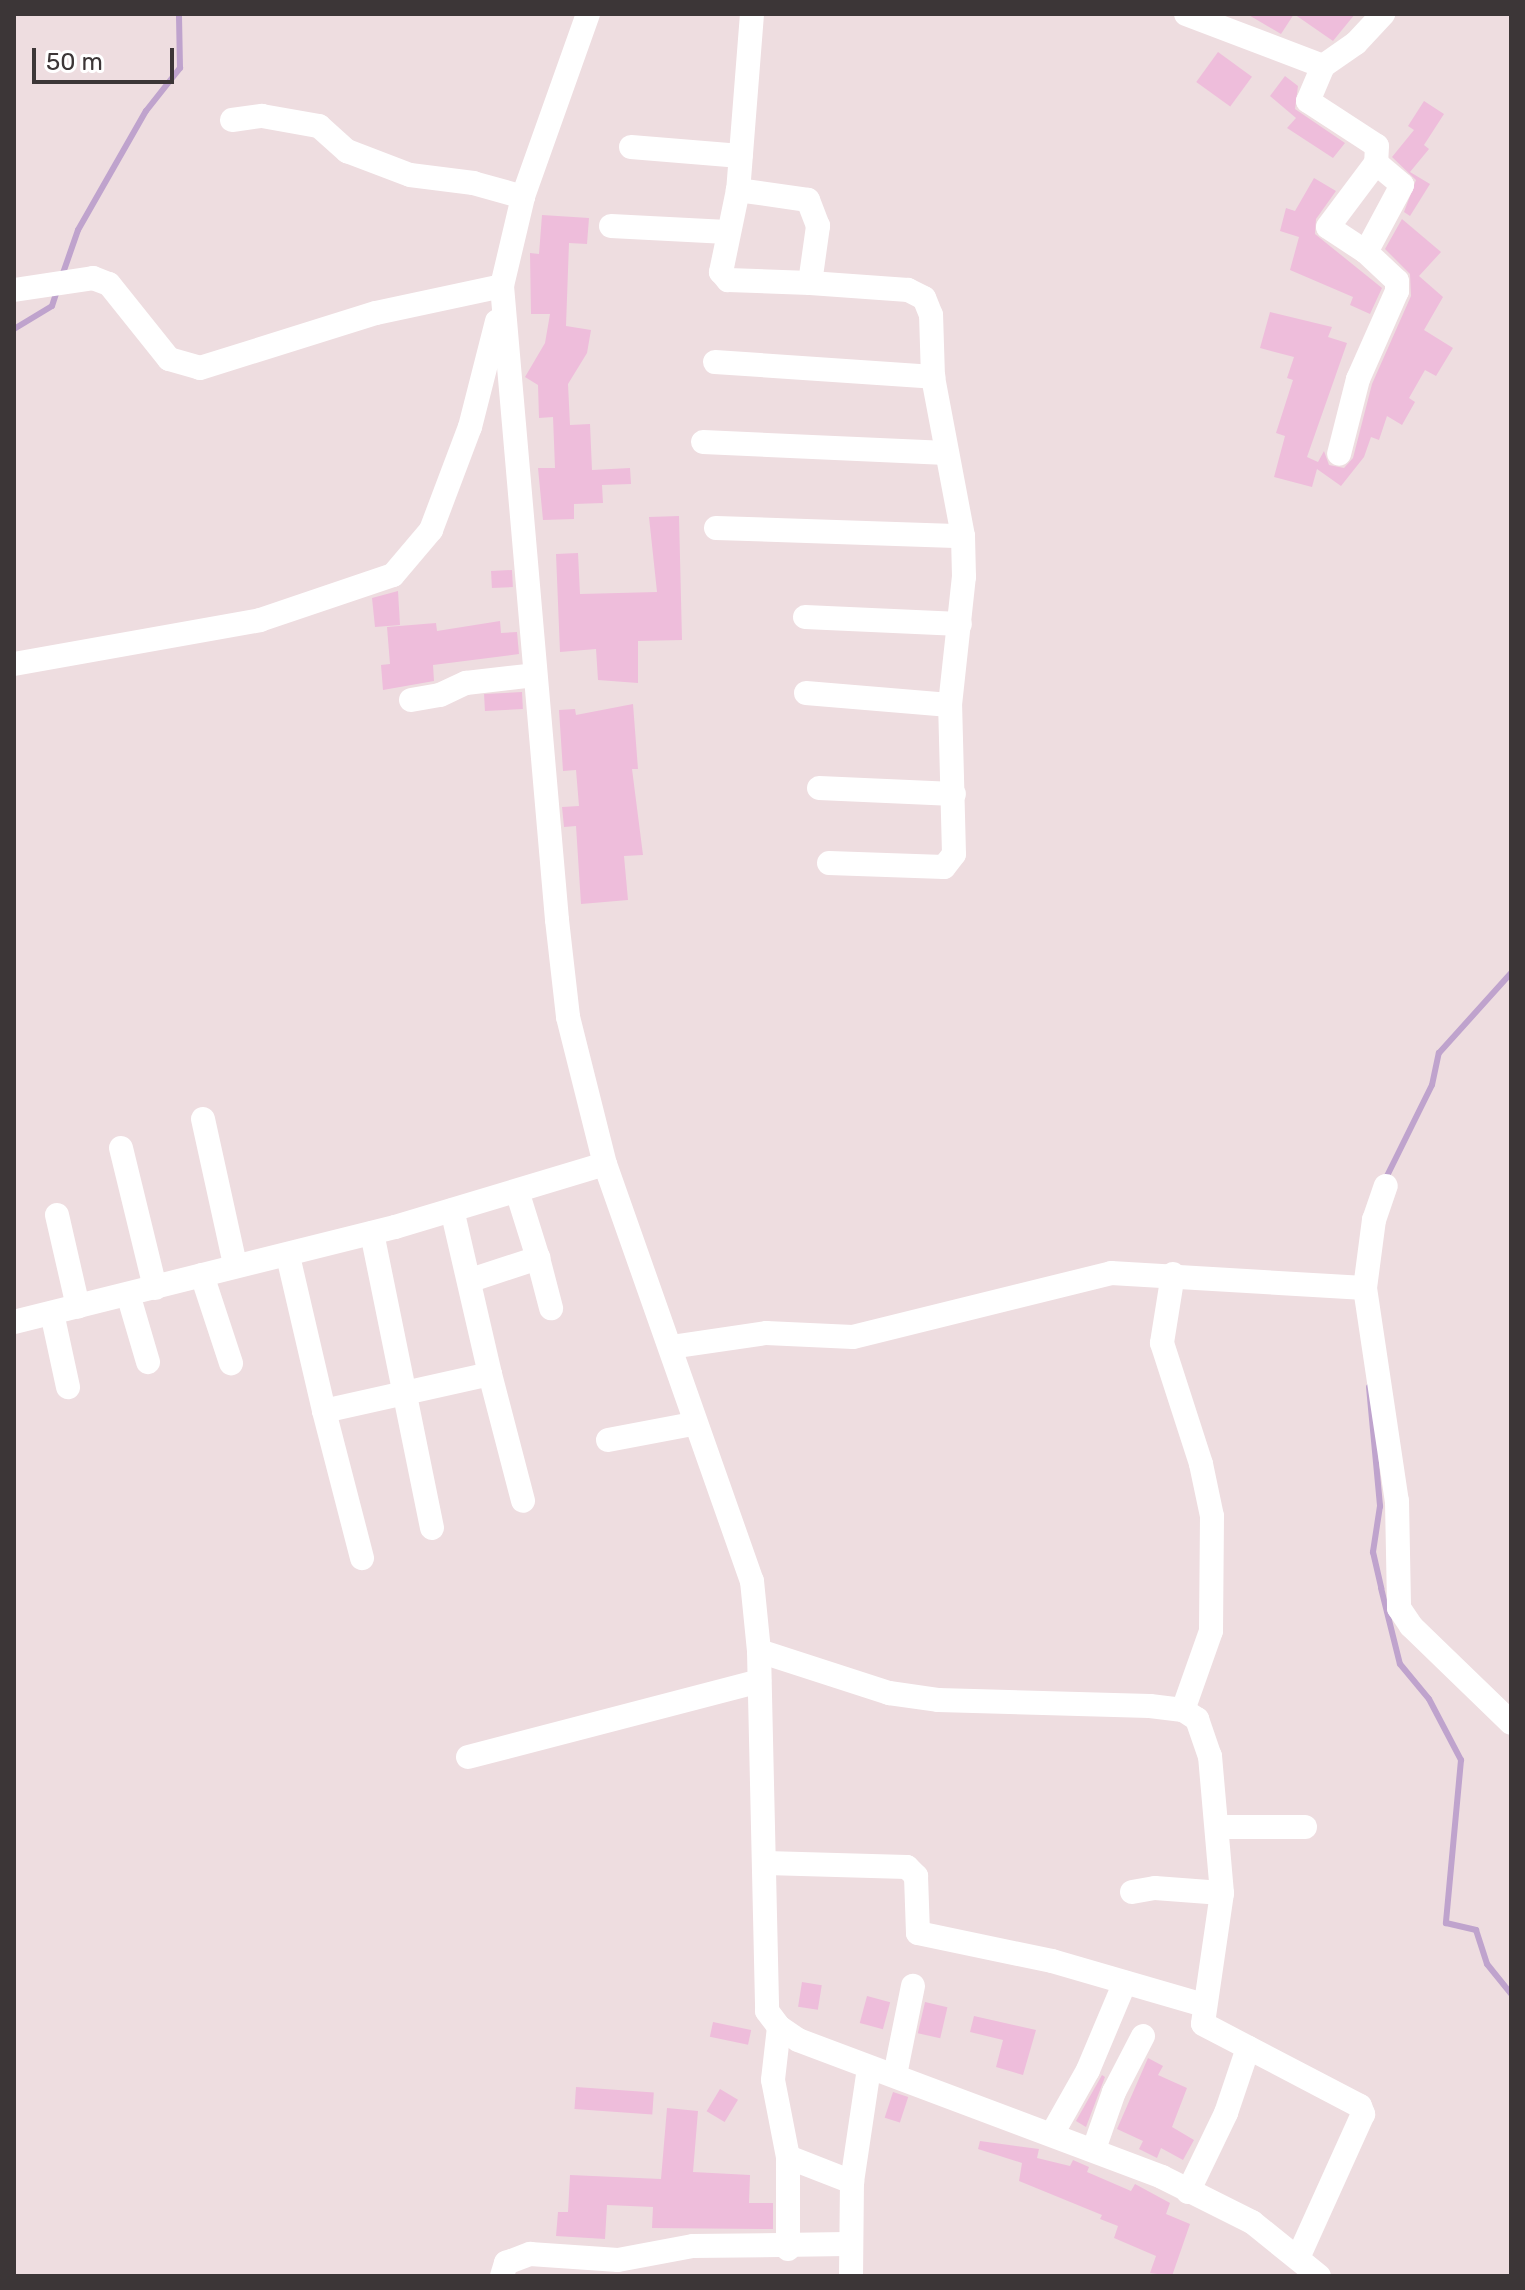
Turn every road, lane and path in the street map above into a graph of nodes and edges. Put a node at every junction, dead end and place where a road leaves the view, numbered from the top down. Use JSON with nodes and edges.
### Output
{"nodes":[{"id":1,"x":588,"y":14,"type":"edge"},
{"id":2,"x":752,"y":14,"type":"edge"},
{"id":3,"x":1186,"y":14,"type":"edge"},
{"id":4,"x":1383,"y":14,"type":"edge"},
{"id":5,"x":1323,"y":66,"type":"junction"},
{"id":6,"x":232,"y":120,"type":"dead end"},
{"id":7,"x":631,"y":147,"type":"dead end"},
{"id":8,"x":741,"y":156,"type":"junction"},
{"id":9,"x":1376,"y":163,"type":"junction"},
{"id":10,"x":738,"y":190,"type":"junction"},
{"id":11,"x":523,"y":197,"type":"junction"},
{"id":12,"x":611,"y":226,"type":"dead end"},
{"id":13,"x":727,"y":232,"type":"junction"},
{"id":14,"x":1366,"y":252,"type":"junction"},
{"id":15,"x":810,"y":283,"type":"junction"},
{"id":16,"x":14,"y":290,"type":"edge"},
{"id":17,"x":502,"y":295,"type":"junction"},
{"id":18,"x":715,"y":362,"type":"dead end"},
{"id":19,"x":933,"y":377,"type":"junction"},
{"id":20,"x":703,"y":442,"type":"dead end"},
{"id":21,"x":947,"y":453,"type":"junction"},
{"id":22,"x":1339,"y":454,"type":"dead end"},
{"id":23,"x":716,"y":528,"type":"dead end"},
{"id":24,"x":963,"y":536,"type":"junction"},
{"id":25,"x":805,"y":617,"type":"dead end"},
{"id":26,"x":960,"y":624,"type":"junction"},
{"id":27,"x":14,"y":664,"type":"edge"},
{"id":28,"x":535,"y":675,"type":"junction"},
{"id":29,"x":806,"y":693,"type":"dead end"},
{"id":30,"x":411,"y":700,"type":"dead end"},
{"id":31,"x":950,"y":705,"type":"junction"},
{"id":32,"x":819,"y":788,"type":"dead end"},
{"id":33,"x":954,"y":794,"type":"junction"},
{"id":34,"x":829,"y":863,"type":"dead end"},
{"id":35,"x":203,"y":1119,"type":"dead end"},
{"id":36,"x":121,"y":1148,"type":"dead end"},
{"id":37,"x":605,"y":1164,"type":"junction"},
{"id":38,"x":1386,"y":1186,"type":"dead end"},
{"id":39,"x":517,"y":1191,"type":"junction"},
{"id":40,"x":452,"y":1210,"type":"junction"},
{"id":41,"x":57,"y":1215,"type":"dead end"},
{"id":42,"x":372,"y":1233,"type":"junction"},
{"id":43,"x":288,"y":1256,"type":"junction"},
{"id":44,"x":538,"y":1258,"type":"junction"},
{"id":45,"x":235,"y":1265,"type":"junction"},
{"id":46,"x":1173,"y":1274,"type":"junction"},
{"id":47,"x":202,"y":1275,"type":"junction"},
{"id":48,"x":471,"y":1280,"type":"junction"},
{"id":49,"x":155,"y":1288,"type":"junction"},
{"id":50,"x":1365,"y":1288,"type":"junction"},
{"id":51,"x":128,"y":1294,"type":"junction"},
{"id":52,"x":78,"y":1307,"type":"junction"},
{"id":53,"x":551,"y":1308,"type":"dead end"},
{"id":54,"x":52,"y":1313,"type":"junction"},
{"id":55,"x":14,"y":1322,"type":"edge"},
{"id":56,"x":671,"y":1347,"type":"junction"},
{"id":57,"x":148,"y":1362,"type":"dead end"},
{"id":58,"x":231,"y":1363,"type":"dead end"},
{"id":59,"x":490,"y":1374,"type":"junction"},
{"id":60,"x":68,"y":1387,"type":"dead end"},
{"id":61,"x":405,"y":1395,"type":"junction"},
{"id":62,"x":324,"y":1411,"type":"junction"},
{"id":63,"x":693,"y":1424,"type":"junction"},
{"id":64,"x":608,"y":1440,"type":"dead end"},
{"id":65,"x":523,"y":1501,"type":"dead end"},
{"id":66,"x":432,"y":1528,"type":"dead end"},
{"id":67,"x":362,"y":1558,"type":"dead end"},
{"id":68,"x":759,"y":1651,"type":"junction"},
{"id":69,"x":759,"y":1681,"type":"junction"},
{"id":70,"x":1183,"y":1710,"type":"junction"},
{"id":71,"x":1511,"y":1723,"type":"edge"},
{"id":72,"x":468,"y":1757,"type":"dead end"},
{"id":73,"x":1217,"y":1827,"type":"junction"},
{"id":74,"x":1305,"y":1827,"type":"dead end"},
{"id":75,"x":766,"y":1863,"type":"junction"},
{"id":76,"x":1132,"y":1892,"type":"dead end"},
{"id":77,"x":1222,"y":1893,"type":"junction"},
{"id":78,"x":1125,"y":1982,"type":"junction"},
{"id":79,"x":913,"y":1986,"type":"dead end"},
{"id":80,"x":1203,"y":2005,"type":"junction"},
{"id":81,"x":779,"y":2027,"type":"junction"},
{"id":82,"x":1143,"y":2036,"type":"dead end"},
{"id":83,"x":1248,"y":2048,"type":"junction"},
{"id":84,"x":869,"y":2068,"type":"junction"},
{"id":85,"x":895,"y":2075,"type":"junction"},
{"id":86,"x":1052,"y":2134,"type":"junction"},
{"id":87,"x":1094,"y":2149,"type":"junction"},
{"id":88,"x":788,"y":2157,"type":"junction"},
{"id":89,"x":852,"y":2182,"type":"junction"},
{"id":90,"x":1188,"y":2192,"type":"junction"},
{"id":91,"x":847,"y":2244,"type":"junction"},
{"id":92,"x":788,"y":2249,"type":"junction"},
{"id":93,"x":1299,"y":2256,"type":"junction"},
{"id":94,"x":634,"y":2266,"type":"edge"},
{"id":95,"x":502,"y":2276,"type":"edge"},
{"id":96,"x":851,"y":2276,"type":"edge"},
{"id":97,"x":1319,"y":2276,"type":"edge"}],
"edges":[{"from":1,"to":11,"type":"street"},
{"from":2,"to":8,"type":"street"},
{"from":3,"to":5,"type":"street"},
{"from":4,"to":5,"type":"street"},
{"from":5,"to":9,"type":"street"},
{"from":6,"to":11,"type":"street"},
{"from":7,"to":8,"type":"street"},
{"from":8,"to":10,"type":"street"},
{"from":9,"to":14,"type":"street"},
{"from":9,"to":14,"type":"street"},
{"from":10,"to":13,"type":"street"},
{"from":10,"to":15,"type":"street"},
{"from":11,"to":17,"type":"street"},
{"from":12,"to":13,"type":"street"},
{"from":13,"to":15,"type":"street"},
{"from":14,"to":22,"type":"street"},
{"from":15,"to":19,"type":"street"},
{"from":16,"to":17,"type":"street"},
{"from":17,"to":27,"type":"street"},
{"from":17,"to":28,"type":"street"},
{"from":18,"to":19,"type":"street"},
{"from":19,"to":21,"type":"street"},
{"from":20,"to":21,"type":"street"},
{"from":21,"to":24,"type":"street"},
{"from":23,"to":24,"type":"street"},
{"from":24,"to":26,"type":"street"},
{"from":25,"to":26,"type":"street"},
{"from":26,"to":31,"type":"street"},
{"from":28,"to":30,"type":"street"},
{"from":28,"to":37,"type":"street"},
{"from":29,"to":31,"type":"street"},
{"from":31,"to":33,"type":"street"},
{"from":32,"to":33,"type":"street"},
{"from":33,"to":34,"type":"street"},
{"from":35,"to":45,"type":"street"},
{"from":36,"to":49,"type":"street"},
{"from":37,"to":39,"type":"street"},
{"from":37,"to":56,"type":"street"},
{"from":38,"to":50,"type":"street"},
{"from":39,"to":40,"type":"street"},
{"from":39,"to":44,"type":"street"},
{"from":40,"to":42,"type":"street"},
{"from":40,"to":48,"type":"street"},
{"from":41,"to":52,"type":"street"},
{"from":42,"to":43,"type":"street"},
{"from":42,"to":61,"type":"street"},
{"from":43,"to":45,"type":"street"},
{"from":43,"to":62,"type":"street"},
{"from":44,"to":48,"type":"street"},
{"from":44,"to":53,"type":"street"},
{"from":45,"to":47,"type":"street"},
{"from":46,"to":50,"type":"street"},
{"from":46,"to":56,"type":"street"},
{"from":46,"to":70,"type":"street"},
{"from":47,"to":49,"type":"street"},
{"from":47,"to":58,"type":"street"},
{"from":48,"to":59,"type":"street"},
{"from":49,"to":51,"type":"street"},
{"from":50,"to":71,"type":"street"},
{"from":51,"to":52,"type":"street"},
{"from":51,"to":57,"type":"street"},
{"from":52,"to":54,"type":"street"},
{"from":54,"to":55,"type":"street"},
{"from":54,"to":60,"type":"street"},
{"from":56,"to":63,"type":"street"},
{"from":59,"to":61,"type":"street"},
{"from":59,"to":65,"type":"street"},
{"from":61,"to":62,"type":"street"},
{"from":61,"to":66,"type":"street"},
{"from":62,"to":67,"type":"street"},
{"from":63,"to":64,"type":"street"},
{"from":63,"to":68,"type":"street"},
{"from":68,"to":69,"type":"street"},
{"from":68,"to":70,"type":"street"},
{"from":69,"to":72,"type":"street"},
{"from":69,"to":75,"type":"street"},
{"from":70,"to":73,"type":"street"},
{"from":73,"to":74,"type":"street"},
{"from":73,"to":77,"type":"street"},
{"from":75,"to":78,"type":"street"},
{"from":75,"to":81,"type":"street"},
{"from":76,"to":77,"type":"street"},
{"from":77,"to":80,"type":"street"},
{"from":78,"to":80,"type":"street"},
{"from":78,"to":86,"type":"street"},
{"from":79,"to":85,"type":"street"},
{"from":80,"to":83,"type":"street"},
{"from":81,"to":84,"type":"street"},
{"from":81,"to":88,"type":"street"},
{"from":82,"to":87,"type":"street"},
{"from":83,"to":90,"type":"street"},
{"from":83,"to":93,"type":"street"},
{"from":84,"to":85,"type":"street"},
{"from":84,"to":89,"type":"street"},
{"from":85,"to":86,"type":"street"},
{"from":86,"to":87,"type":"street"},
{"from":87,"to":90,"type":"street"},
{"from":88,"to":89,"type":"street"},
{"from":88,"to":92,"type":"street"},
{"from":89,"to":91,"type":"street"},
{"from":90,"to":93,"type":"street"},
{"from":91,"to":92,"type":"street"},
{"from":91,"to":96,"type":"street"},
{"from":92,"to":94,"type":"street"},
{"from":93,"to":97,"type":"street"},
{"from":94,"to":95,"type":"street"}]}
